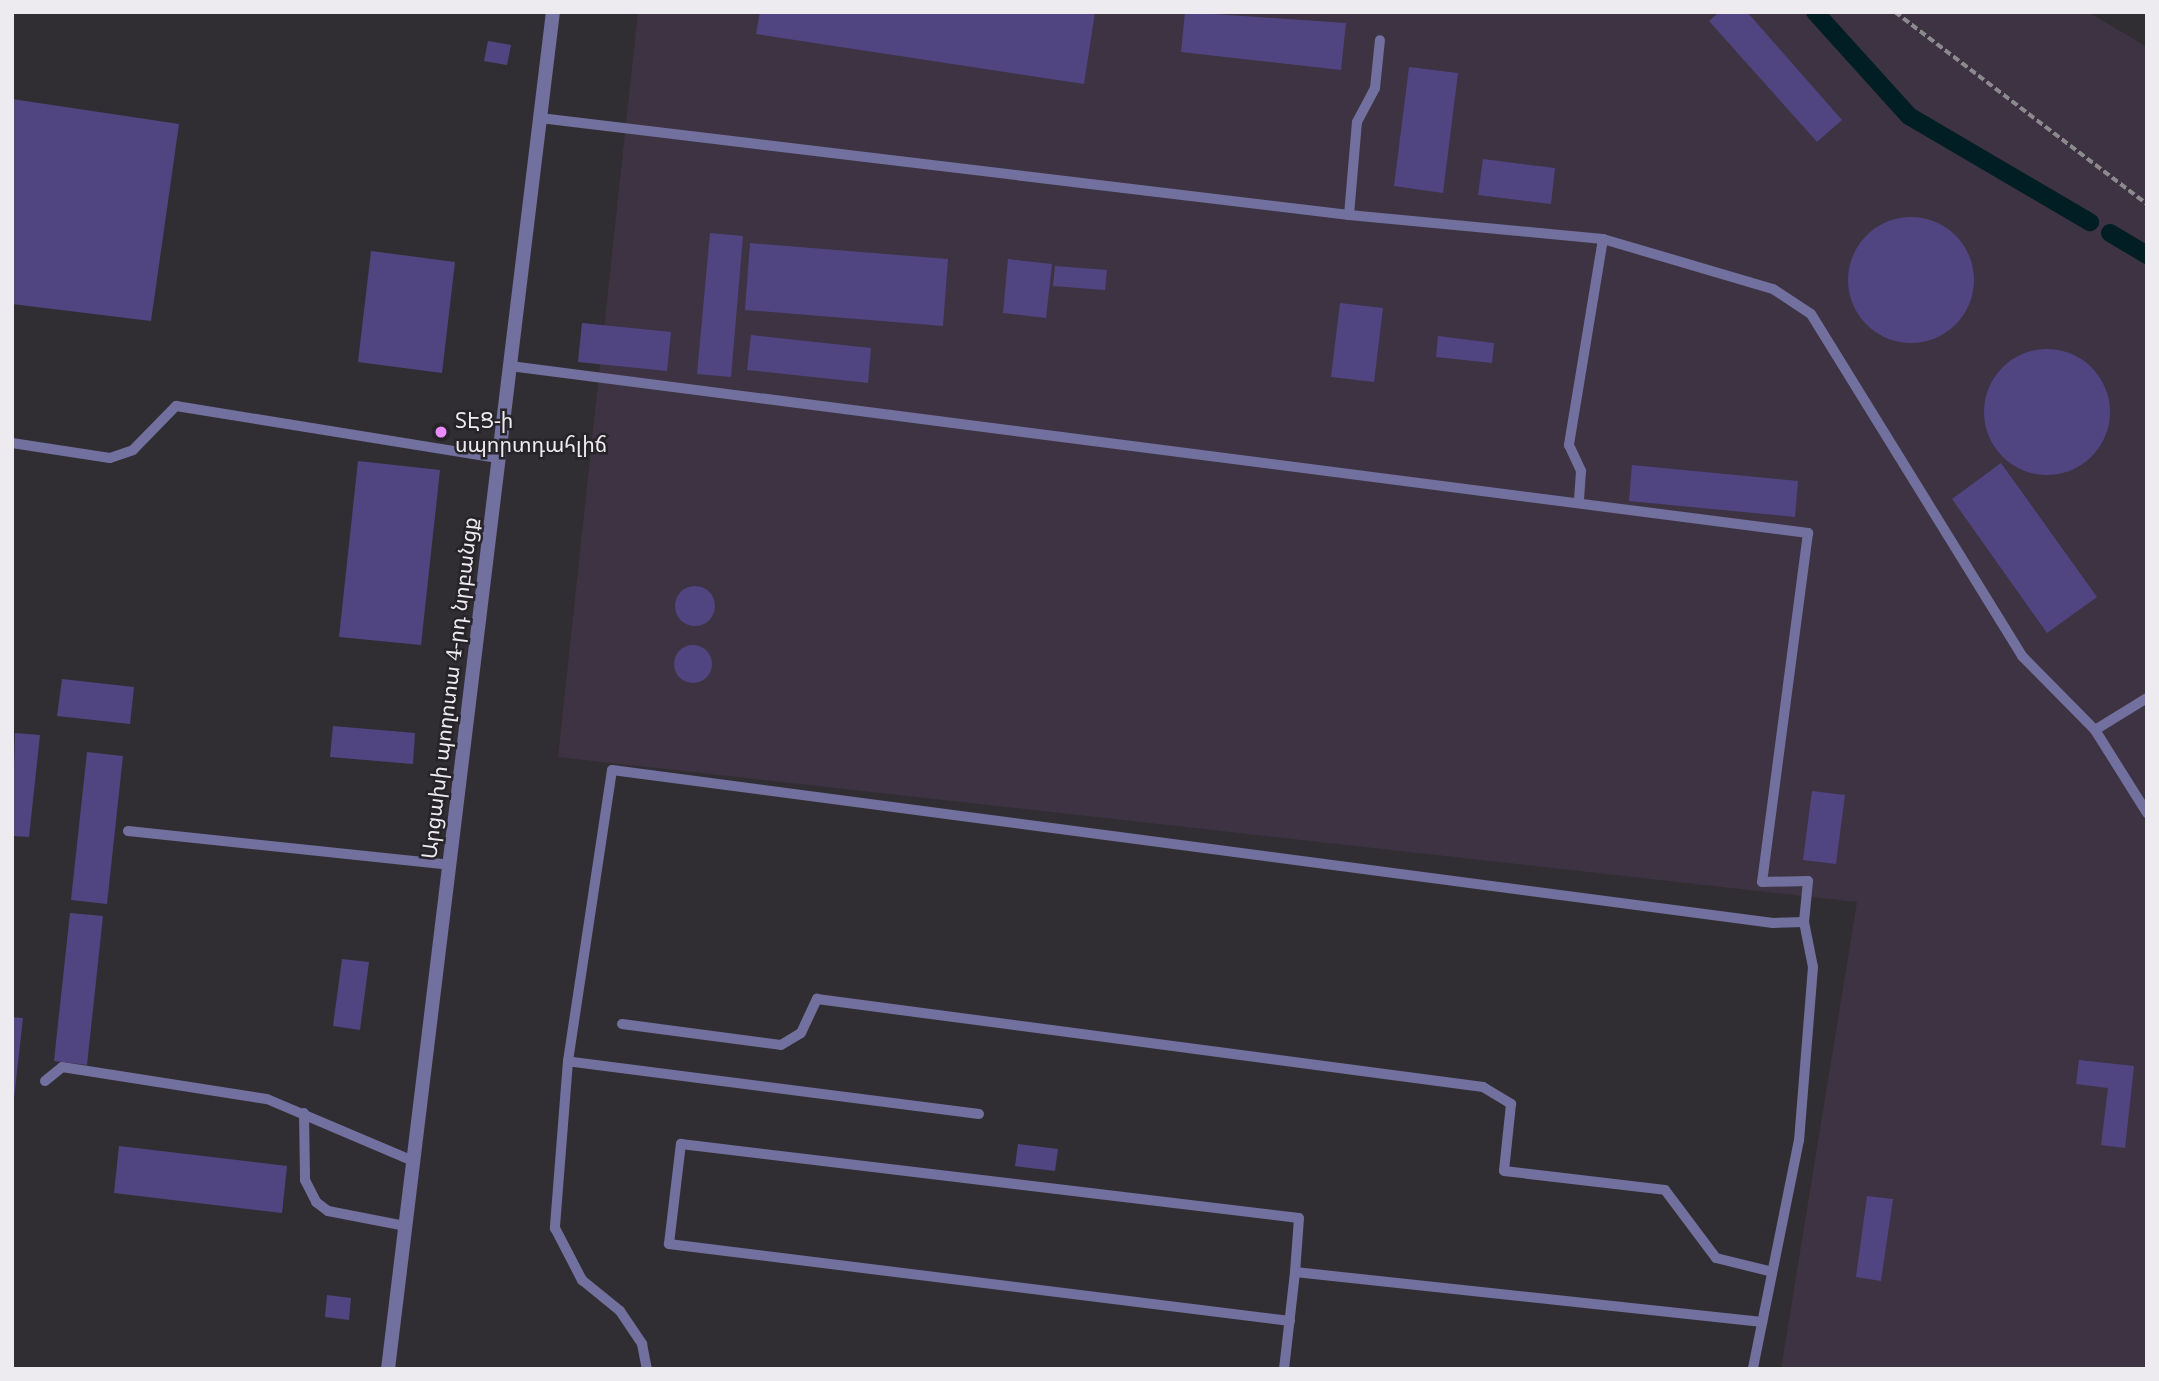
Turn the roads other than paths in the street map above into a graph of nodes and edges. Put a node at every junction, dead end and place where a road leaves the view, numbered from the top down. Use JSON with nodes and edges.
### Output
{"nodes":[{"id":1,"x":552,"y":12,"type":"edge"},
{"id":2,"x":1380,"y":40,"type":"dead end"},
{"id":3,"x":540,"y":118,"type":"junction"},
{"id":4,"x":1349,"y":215,"type":"junction"},
{"id":5,"x":1603,"y":239,"type":"junction"},
{"id":6,"x":510,"y":366,"type":"junction"},
{"id":7,"x":12,"y":443,"type":"edge"},
{"id":8,"x":498,"y":458,"type":"junction"},
{"id":9,"x":1579,"y":503,"type":"junction"},
{"id":10,"x":2147,"y":698,"type":"edge"},
{"id":11,"x":2095,"y":730,"type":"junction"},
{"id":12,"x":2147,"y":813,"type":"edge"},
{"id":13,"x":128,"y":831,"type":"dead end"},
{"id":14,"x":449,"y":865,"type":"junction"},
{"id":15,"x":1804,"y":922,"type":"junction"},
{"id":16,"x":622,"y":1024,"type":"dead end"},
{"id":17,"x":568,"y":1061,"type":"junction"},
{"id":18,"x":45,"y":1081,"type":"dead end"},
{"id":19,"x":304,"y":1113,"type":"junction"},
{"id":20,"x":979,"y":1114,"type":"dead end"},
{"id":21,"x":413,"y":1161,"type":"junction"},
{"id":22,"x":405,"y":1226,"type":"junction"},
{"id":23,"x":1769,"y":1271,"type":"junction"},
{"id":24,"x":1296,"y":1272,"type":"junction"},
{"id":25,"x":1290,"y":1321,"type":"junction"},
{"id":26,"x":1762,"y":1322,"type":"junction"},
{"id":27,"x":387,"y":1369,"type":"edge"},
{"id":28,"x":647,"y":1369,"type":"edge"},
{"id":29,"x":1284,"y":1369,"type":"edge"},
{"id":30,"x":1754,"y":1369,"type":"edge"}],
"edges":[{"from":1,"to":3,"type":"street","name":"Արցախի պողոտա 4-րդ նրբանցք"},
{"from":2,"to":4,"type":"lane"},
{"from":3,"to":4,"type":"lane"},
{"from":3,"to":6,"type":"street","name":"Արցախի պողոտա 4-րդ նրբանցք"},
{"from":4,"to":5,"type":"lane"},
{"from":5,"to":9,"type":"lane"},
{"from":5,"to":11,"type":"lane"},
{"from":6,"to":8,"type":"street","name":"Արցախի պողոտա 4-րդ նրբանցք"},
{"from":6,"to":9,"type":"lane"},
{"from":7,"to":8,"type":"lane"},
{"from":8,"to":14,"type":"street","name":"Արցախի պողոտա 4-րդ նրբանցք"},
{"from":9,"to":15,"type":"lane"},
{"from":10,"to":11,"type":"lane"},
{"from":11,"to":12,"type":"lane"},
{"from":13,"to":14,"type":"lane"},
{"from":14,"to":21,"type":"street","name":"Արցախի պողոտա 4-րդ նրբանցք"},
{"from":15,"to":17,"type":"lane"},
{"from":15,"to":23,"type":"lane"},
{"from":16,"to":23,"type":"lane"},
{"from":17,"to":20,"type":"lane"},
{"from":17,"to":28,"type":"lane"},
{"from":18,"to":19,"type":"lane"},
{"from":19,"to":21,"type":"lane"},
{"from":19,"to":22,"type":"lane"},
{"from":21,"to":22,"type":"street","name":"Արցախի պողոտա 4-րդ նրբանցք"},
{"from":22,"to":27,"type":"street","name":"Արցախի պողոտա 4-րդ նրբանցք"},
{"from":23,"to":26,"type":"lane"},
{"from":24,"to":25,"type":"lane"},
{"from":24,"to":25,"type":"lane"},
{"from":24,"to":26,"type":"lane"},
{"from":25,"to":29,"type":"lane"},
{"from":26,"to":30,"type":"lane"}]}
